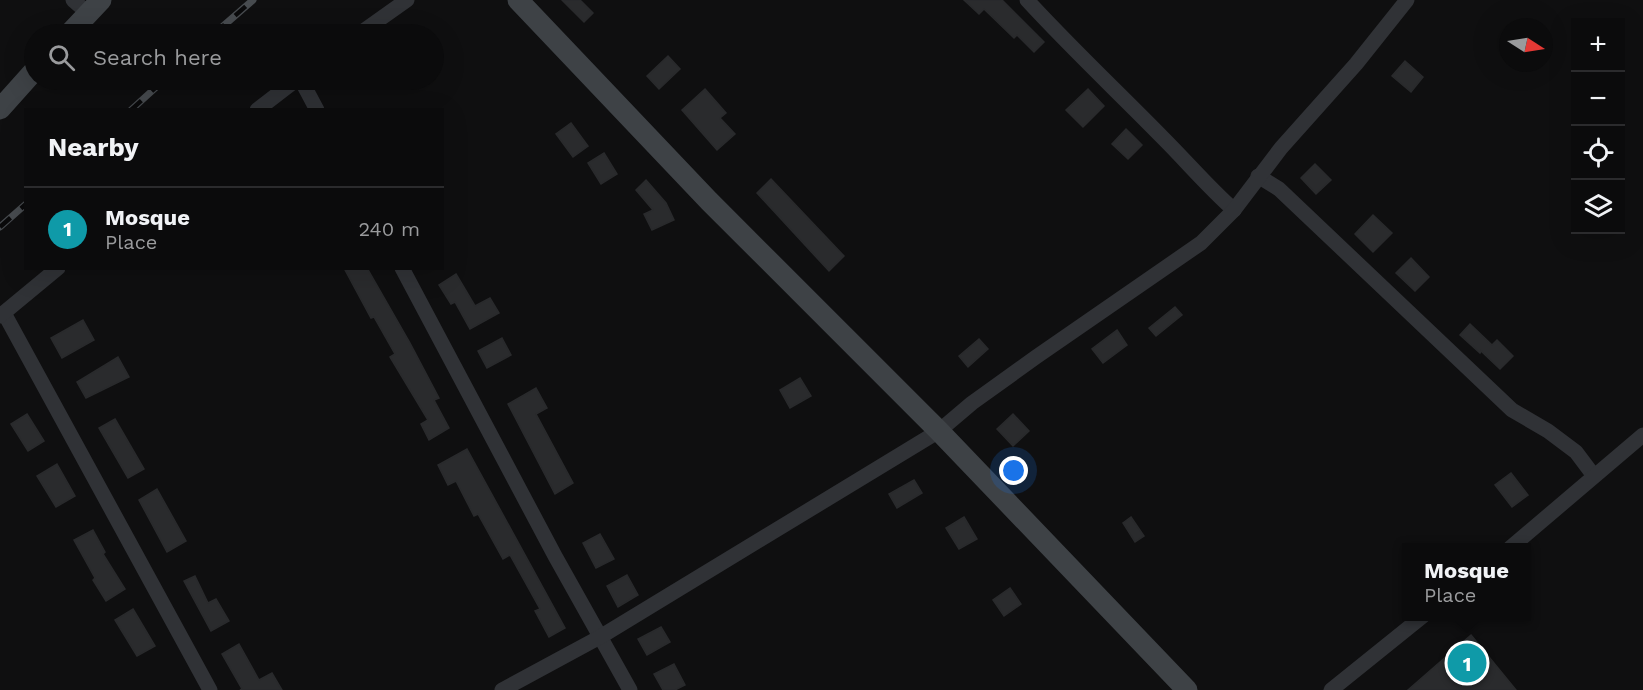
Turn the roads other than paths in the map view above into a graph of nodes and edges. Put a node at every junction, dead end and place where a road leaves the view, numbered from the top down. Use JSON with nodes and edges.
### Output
{"nodes":[{"id":1,"x":407,"y":0,"type":"edge"},
{"id":2,"x":518,"y":0,"type":"edge"},
{"id":3,"x":1027,"y":0,"type":"edge"},
{"id":4,"x":1407,"y":0,"type":"edge"},
{"id":5,"x":88,"y":4,"type":"edge"},
{"id":6,"x":75,"y":24,"type":"edge"},
{"id":7,"x":372,"y":24,"type":"edge"},
{"id":8,"x":24,"y":82,"type":"edge"},
{"id":9,"x":283,"y":90,"type":"edge"},
{"id":10,"x":306,"y":90,"type":"edge"},
{"id":11,"x":260,"y":108,"type":"edge"},
{"id":12,"x":316,"y":108,"type":"edge"},
{"id":13,"x":0,"y":109,"type":"edge"},
{"id":14,"x":1258,"y":176,"type":"junction"},
{"id":15,"x":1234,"y":210,"type":"junction"},
{"id":16,"x":56,"y":270,"type":"edge"},
{"id":17,"x":403,"y":270,"type":"edge"},
{"id":18,"x":2,"y":314,"type":"edge"},
{"id":19,"x":939,"y":431,"type":"junction"},
{"id":20,"x":1643,"y":435,"type":"edge"},
{"id":21,"x":1594,"y":476,"type":"junction"},
{"id":22,"x":1516,"y":543,"type":"edge"},
{"id":23,"x":1417,"y":621,"type":"edge"},
{"id":24,"x":600,"y":637,"type":"junction"},
{"id":25,"x":210,"y":690,"type":"edge"},
{"id":26,"x":502,"y":690,"type":"edge"},
{"id":27,"x":630,"y":690,"type":"edge"},
{"id":28,"x":1187,"y":690,"type":"edge"},
{"id":29,"x":1331,"y":690,"type":"edge"}],
"edges":[{"from":1,"to":7,"type":"street"},
{"from":2,"to":19,"type":"street"},
{"from":3,"to":15,"type":"street"},
{"from":4,"to":14,"type":"street"},
{"from":5,"to":6,"type":"street"},
{"from":8,"to":13,"type":"street"},
{"from":9,"to":11,"type":"street"},
{"from":10,"to":12,"type":"street"},
{"from":14,"to":15,"type":"street"},
{"from":14,"to":21,"type":"street"},
{"from":15,"to":19,"type":"street"},
{"from":16,"to":18,"type":"street"},
{"from":17,"to":24,"type":"street"},
{"from":18,"to":25,"type":"street"},
{"from":19,"to":24,"type":"street"},
{"from":19,"to":28,"type":"street"},
{"from":20,"to":21,"type":"street"},
{"from":21,"to":22,"type":"street"},
{"from":23,"to":29,"type":"street"},
{"from":24,"to":26,"type":"street"},
{"from":24,"to":27,"type":"street"}]}
